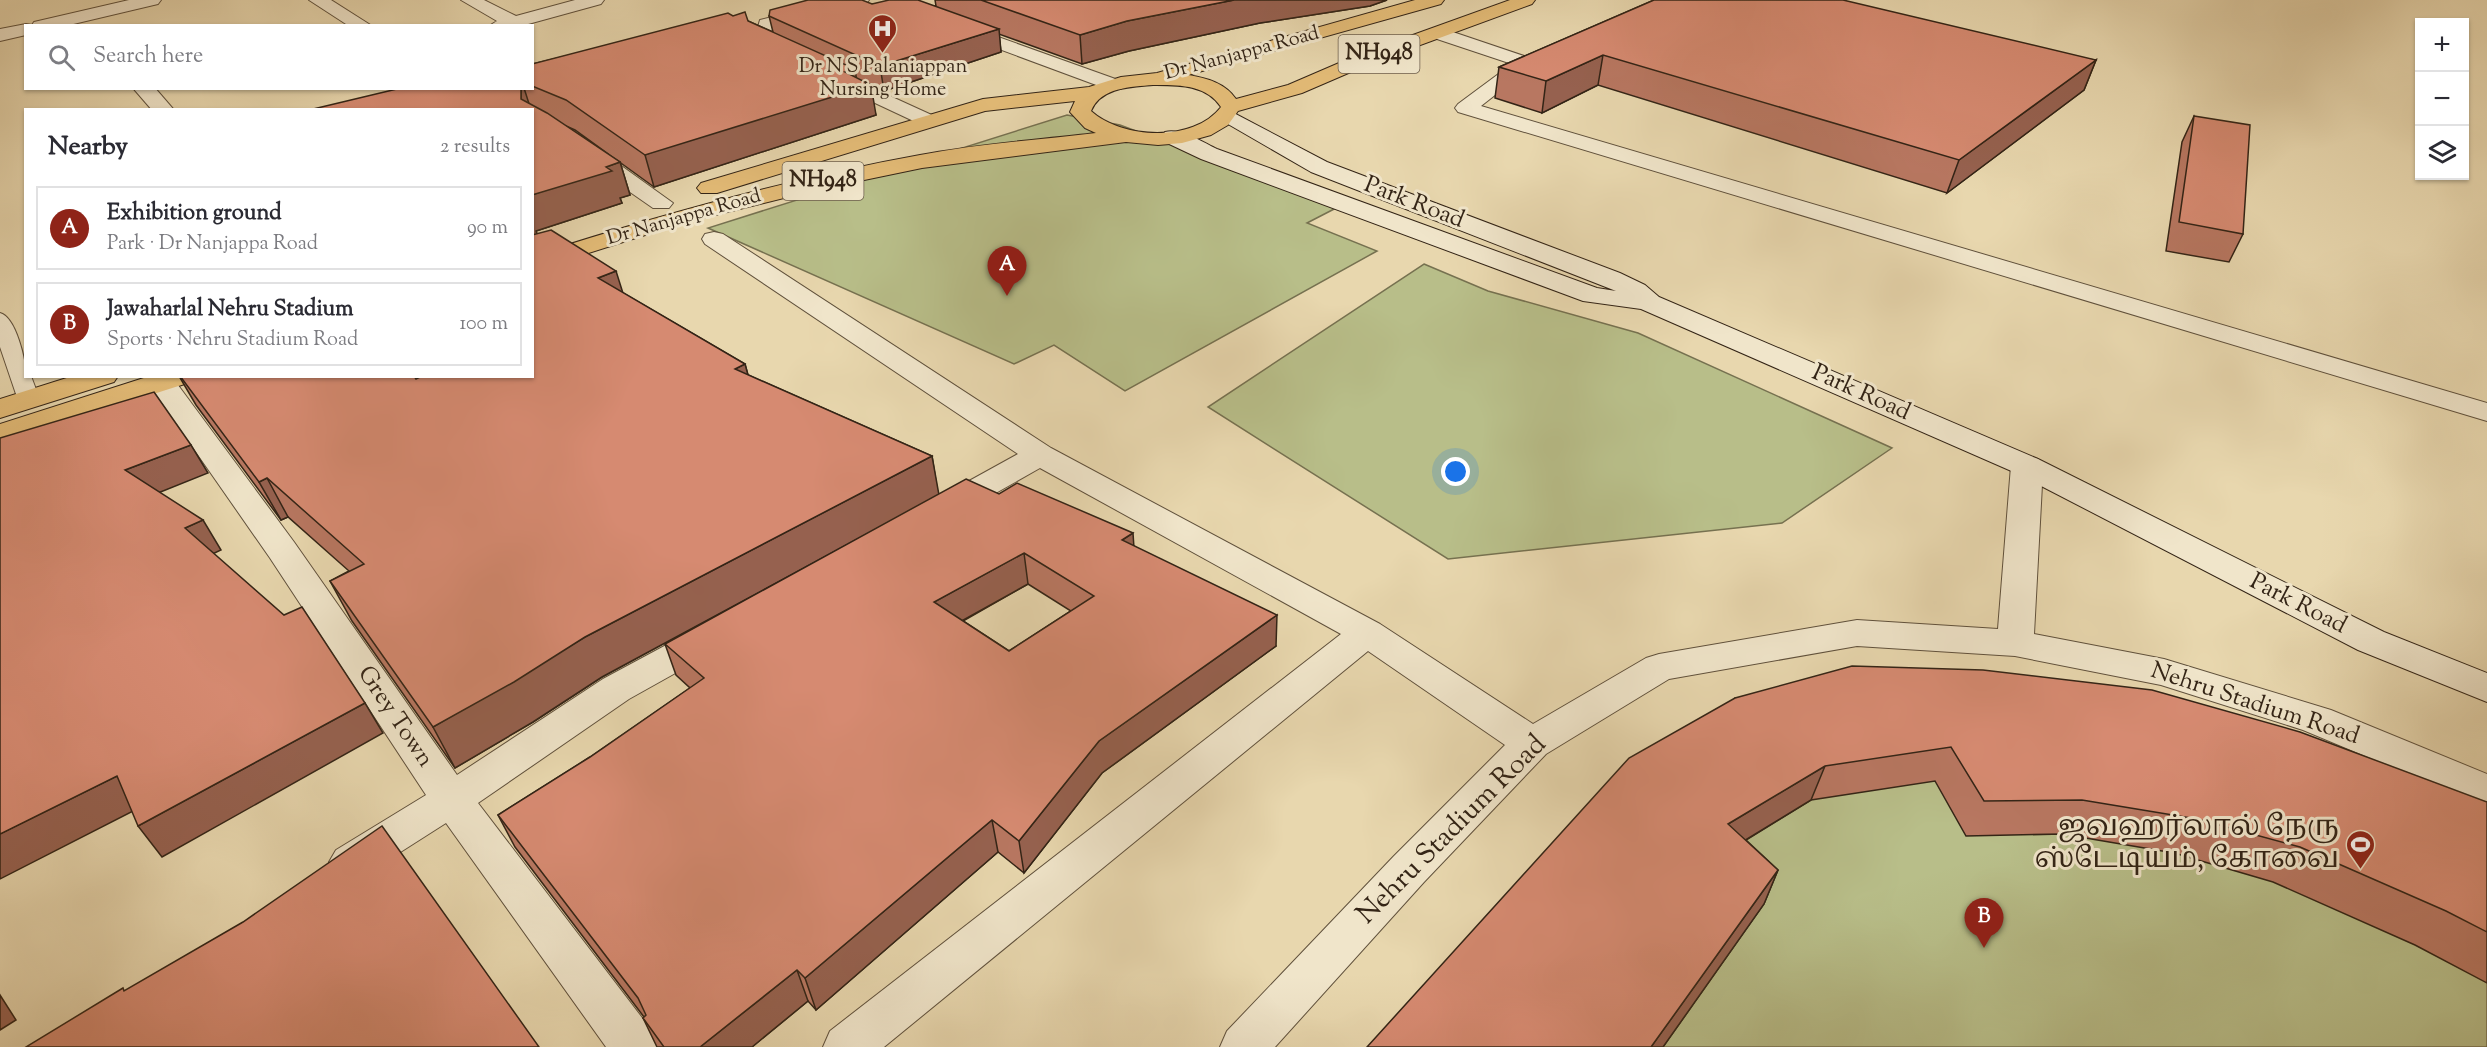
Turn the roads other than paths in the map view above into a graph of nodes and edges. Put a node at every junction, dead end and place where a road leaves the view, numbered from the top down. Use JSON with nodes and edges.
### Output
{"nodes":[{"id":1,"x":152,"y":0,"type":"edge"},
{"id":2,"x":318,"y":0,"type":"edge"},
{"id":3,"x":470,"y":0,"type":"edge"},
{"id":4,"x":595,"y":0,"type":"edge"},
{"id":5,"x":860,"y":0,"type":"edge"},
{"id":6,"x":1435,"y":0,"type":"edge"},
{"id":7,"x":1526,"y":0,"type":"edge"},
{"id":8,"x":55,"y":6,"type":"dead end"},
{"id":9,"x":938,"y":20,"type":"edge"},
{"id":10,"x":74,"y":22,"type":"edge"},
{"id":11,"x":505,"y":23,"type":"edge"},
{"id":12,"x":57,"y":24,"type":"edge"},
{"id":13,"x":360,"y":24,"type":"edge"},
{"id":14,"x":24,"y":29,"type":"edge"},
{"id":15,"x":1438,"y":33,"type":"junction"},
{"id":16,"x":0,"y":34,"type":"edge"},
{"id":17,"x":1153,"y":79,"type":"junction"},
{"id":18,"x":1114,"y":85,"type":"junction"},
{"id":19,"x":145,"y":90,"type":"edge"},
{"id":20,"x":1092,"y":93,"type":"junction"},
{"id":21,"x":162,"y":108,"type":"edge"},
{"id":22,"x":1229,"y":111,"type":"junction"},
{"id":23,"x":534,"y":120,"type":"edge"},
{"id":24,"x":929,"y":121,"type":"junction"},
{"id":25,"x":1122,"y":135,"type":"junction"},
{"id":26,"x":1173,"y":137,"type":"junction"},
{"id":27,"x":661,"y":203,"type":"junction"},
{"id":28,"x":714,"y":239,"type":"dead end"},
{"id":29,"x":552,"y":244,"type":"edge"},
{"id":30,"x":534,"y":262,"type":"edge"},
{"id":31,"x":1650,"y":303,"type":"junction"},
{"id":32,"x":0,"y":318,"type":"edge"},
{"id":33,"x":98,"y":378,"type":"edge"},
{"id":34,"x":172,"y":380,"type":"edge"},
{"id":35,"x":29,"y":400,"type":"junction"},
{"id":36,"x":0,"y":409,"type":"edge"},
{"id":37,"x":2487,"y":412,"type":"edge"},
{"id":38,"x":0,"y":434,"type":"edge"},
{"id":39,"x":1040,"y":455,"type":"junction"},
{"id":40,"x":2027,"y":466,"type":"junction"},
{"id":41,"x":916,"y":524,"type":"edge"},
{"id":42,"x":740,"y":620,"type":"edge"},
{"id":43,"x":1367,"y":633,"type":"junction"},
{"id":44,"x":2015,"y":642,"type":"junction"},
{"id":45,"x":2487,"y":688,"type":"edge"},
{"id":46,"x":1532,"y":743,"type":"junction"},
{"id":47,"x":2487,"y":790,"type":"edge"},
{"id":48,"x":452,"y":799,"type":"junction"},
{"id":49,"x":313,"y":886,"type":"edge"},
{"id":50,"x":635,"y":1047,"type":"edge"},
{"id":51,"x":847,"y":1047,"type":"edge"},
{"id":52,"x":1244,"y":1047,"type":"edge"}],
"edges":[{"from":1,"to":10,"type":"street"},
{"from":2,"to":13,"type":"street"},
{"from":3,"to":11,"type":"street"},
{"from":4,"to":11,"type":"street"},
{"from":5,"to":24,"type":"street"},
{"from":6,"to":17,"type":"highway","name":"Dr Nanjappa Road","number":"NH948"},
{"from":7,"to":15,"type":"highway","name":"Dr Nanjappa Road","number":"NH948"},
{"from":8,"to":10,"type":"street"},
{"from":9,"to":18,"type":"street"},
{"from":10,"to":12,"type":"street"},
{"from":14,"to":16,"type":"street"},
{"from":15,"to":22,"type":"highway","name":"Dr Nanjappa Road","number":"NH948"},
{"from":15,"to":37,"type":"street"},
{"from":17,"to":18,"type":"highway","number":"NH948"},
{"from":17,"to":22,"type":"highway","number":"NH948"},
{"from":18,"to":20,"type":"highway","number":"NH948"},
{"from":19,"to":21,"type":"street"},
{"from":20,"to":24,"type":"highway","name":"Dr Nanjappa Road","number":"NH948"},
{"from":20,"to":25,"type":"highway","number":"NH948"},
{"from":22,"to":26,"type":"highway","number":"NH948"},
{"from":22,"to":31,"type":"street","name":"Park Road"},
{"from":23,"to":27,"type":"street"},
{"from":24,"to":27,"type":"highway","name":"Dr Nanjappa Road","number":"NH948"},
{"from":25,"to":26,"type":"highway","number":"NH948"},
{"from":25,"to":29,"type":"highway","name":"Dr Nanjappa Road","number":"NH948"},
{"from":26,"to":31,"type":"street"},
{"from":27,"to":29,"type":"highway","name":"Dr Nanjappa Road","number":"NH948"},
{"from":28,"to":39,"type":"street"},
{"from":29,"to":30,"type":"highway","name":"Dr Nanjappa Road","number":"NH948"},
{"from":31,"to":40,"type":"street","name":"Park Road"},
{"from":32,"to":35,"type":"lane"},
{"from":33,"to":35,"type":"highway"},
{"from":34,"to":38,"type":"highway"},
{"from":34,"to":48,"type":"street","name":"Grey Town"},
{"from":35,"to":36,"type":"highway"},
{"from":39,"to":41,"type":"street"},
{"from":39,"to":43,"type":"street"},
{"from":40,"to":44,"type":"street"},
{"from":40,"to":45,"type":"street","name":"Park Road"},
{"from":42,"to":48,"type":"street"},
{"from":43,"to":46,"type":"street"},
{"from":43,"to":51,"type":"street"},
{"from":44,"to":46,"type":"street","name":"Nehru Stadium Road"},
{"from":44,"to":47,"type":"street","name":"Nehru Stadium Road"},
{"from":46,"to":52,"type":"street","name":"Nehru Stadium Road"},
{"from":48,"to":49,"type":"street"},
{"from":48,"to":50,"type":"street","name":"Grey Town"}]}
